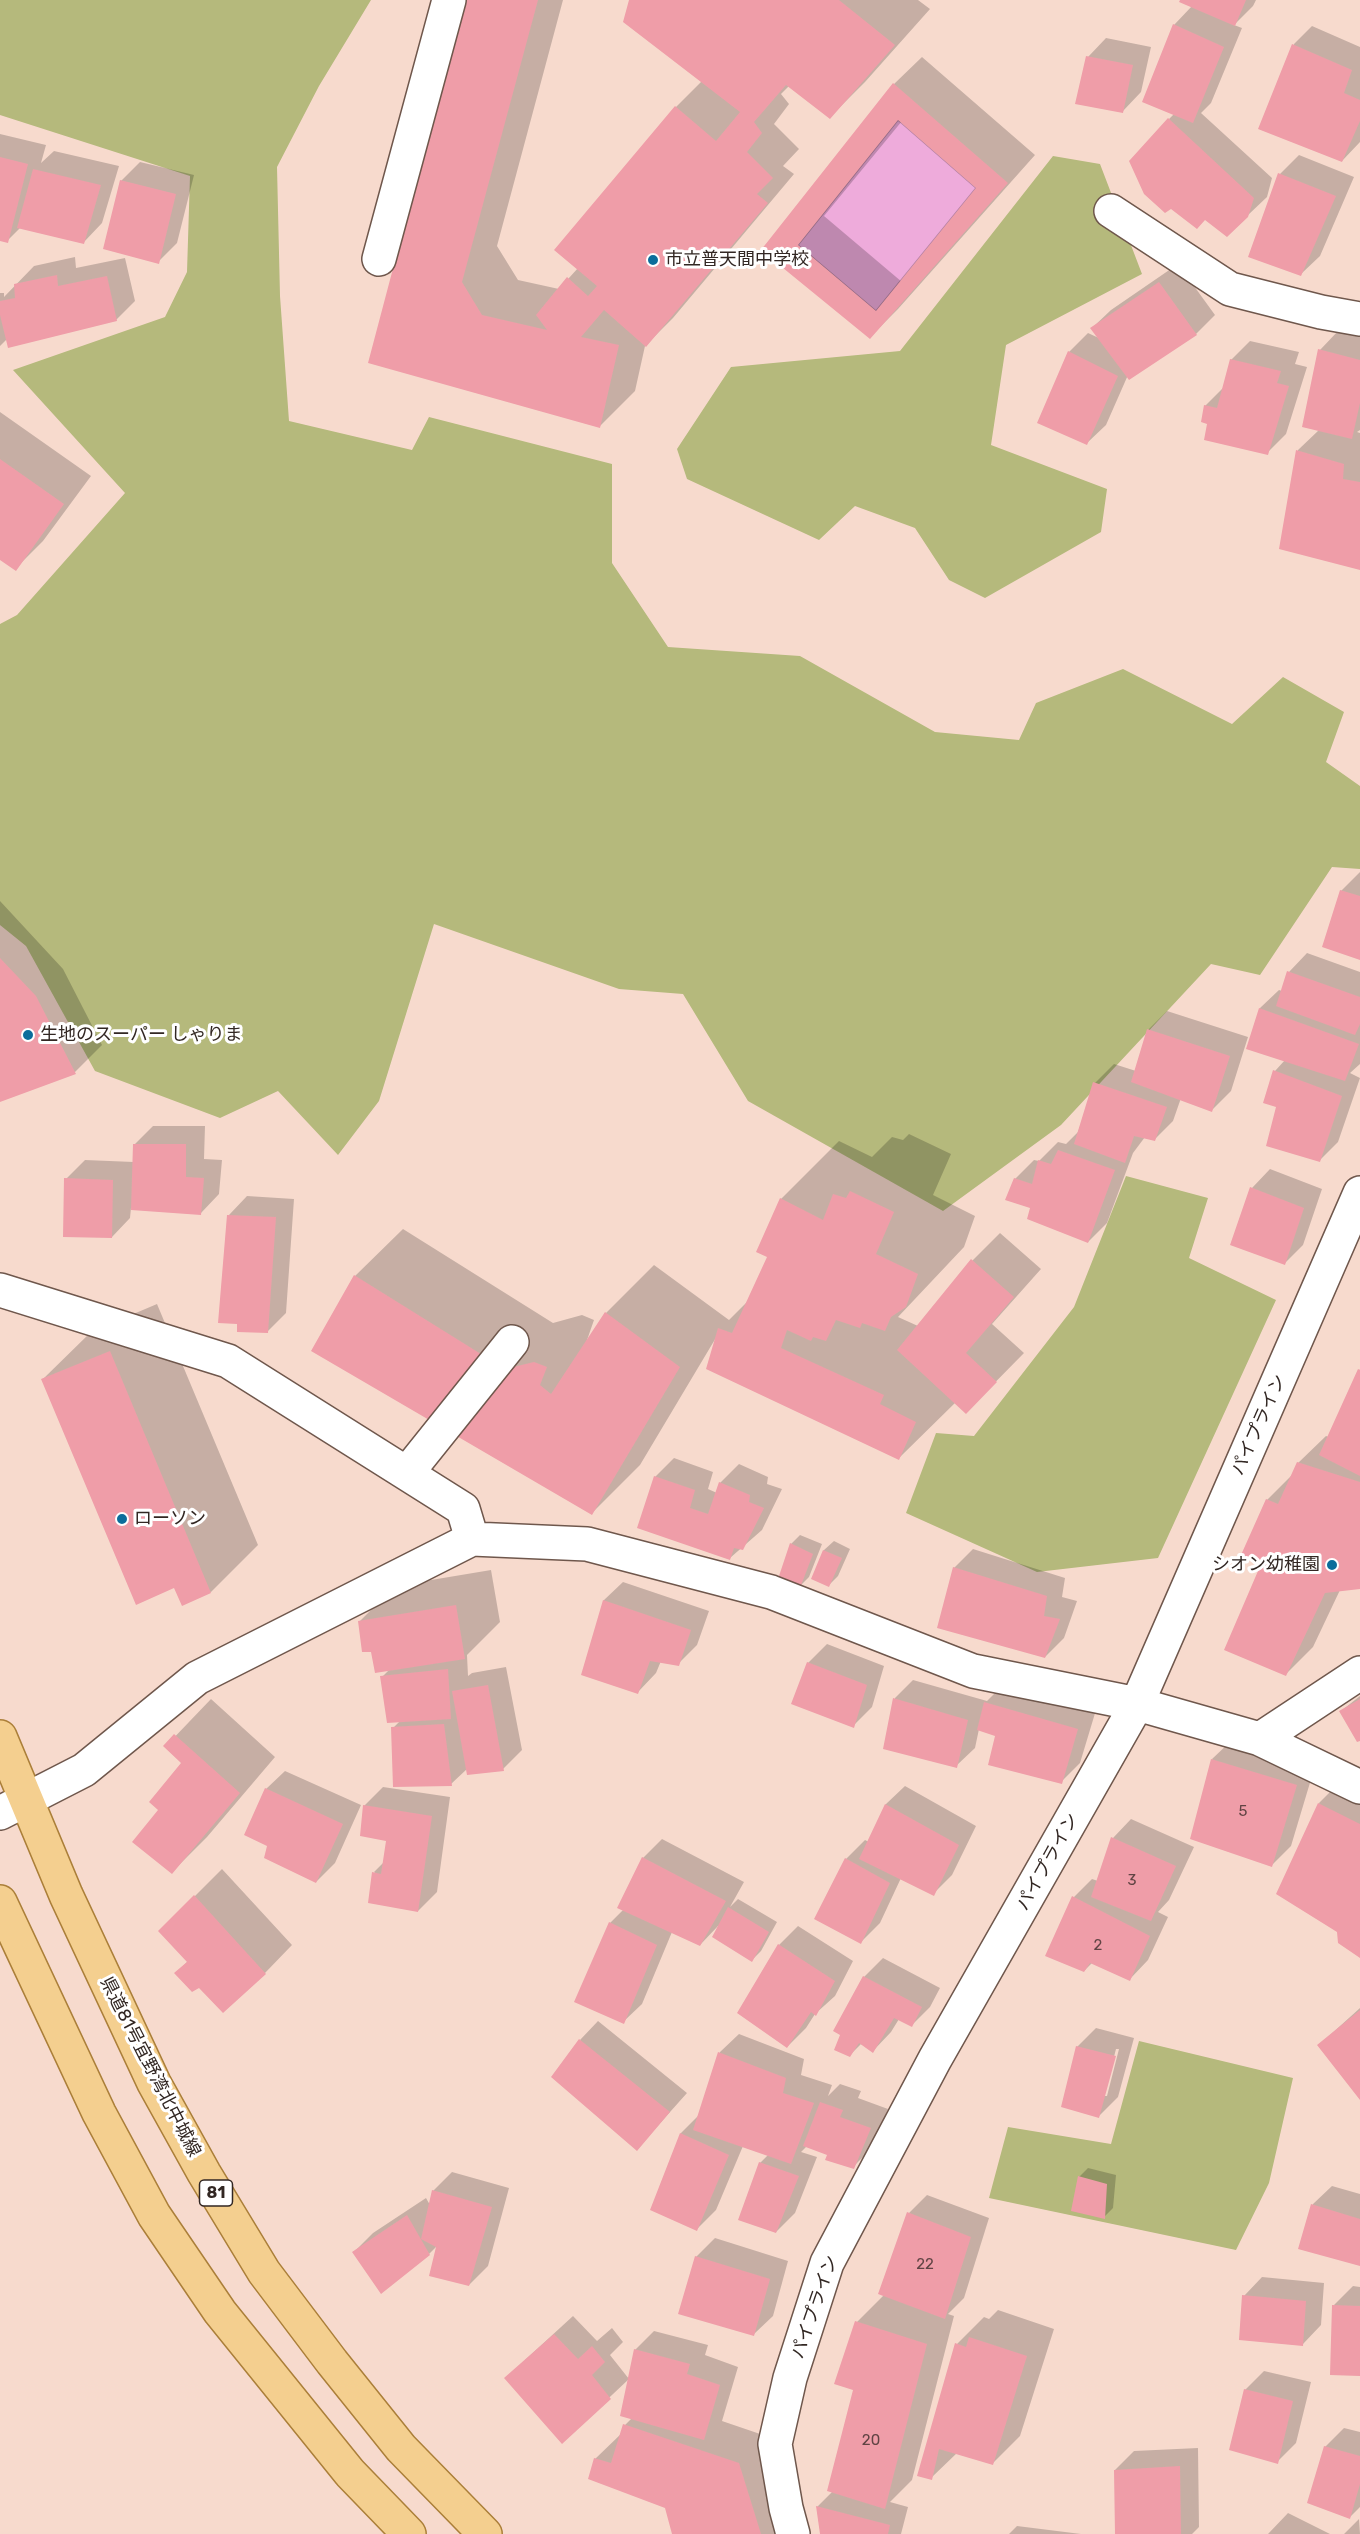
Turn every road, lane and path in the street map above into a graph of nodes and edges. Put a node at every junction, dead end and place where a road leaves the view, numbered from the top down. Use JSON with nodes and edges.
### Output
{"nodes":[{"id":1,"x":449,"y":0,"type":"edge"},
{"id":2,"x":1111,"y":211,"type":"dead end"},
{"id":3,"x":379,"y":259,"type":"dead end"},
{"id":4,"x":1360,"y":319,"type":"edge"},
{"id":5,"x":1360,"y":1193,"type":"edge"},
{"id":6,"x":0,"y":1290,"type":"edge"},
{"id":7,"x":512,"y":1342,"type":"dead end"},
{"id":8,"x":407,"y":1473,"type":"junction"},
{"id":9,"x":472,"y":1539,"type":"junction"},
{"id":10,"x":1360,"y":1673,"type":"edge"},
{"id":11,"x":1137,"y":1704,"type":"junction"},
{"id":12,"x":0,"y":1737,"type":"edge"},
{"id":13,"x":1260,"y":1739,"type":"junction"},
{"id":14,"x":1360,"y":1786,"type":"edge"},
{"id":15,"x":14,"y":1807,"type":"edge"},
{"id":16,"x":0,"y":1902,"type":"edge"},
{"id":17,"x":409,"y":2534,"type":"edge"},
{"id":18,"x":485,"y":2534,"type":"edge"},
{"id":19,"x":793,"y":2534,"type":"edge"}],
"edges":[{"from":1,"to":3,"type":"street"},
{"from":2,"to":4,"type":"street"},
{"from":5,"to":11,"type":"street","name":"パイプライン"},
{"from":6,"to":8,"type":"street"},
{"from":7,"to":8,"type":"street"},
{"from":8,"to":9,"type":"street"},
{"from":9,"to":11,"type":"street"},
{"from":9,"to":15,"type":"street"},
{"from":10,"to":13,"type":"street"},
{"from":11,"to":13,"type":"street"},
{"from":11,"to":19,"type":"street","name":"パイプライン"},
{"from":12,"to":15,"type":"main road","name":"県道81号宜野湾北中城線","number":"81"},
{"from":13,"to":14,"type":"street"},
{"from":15,"to":18,"type":"main road","name":"県道81号宜野湾北中城線","number":"81"},
{"from":16,"to":17,"type":"main road"}]}
